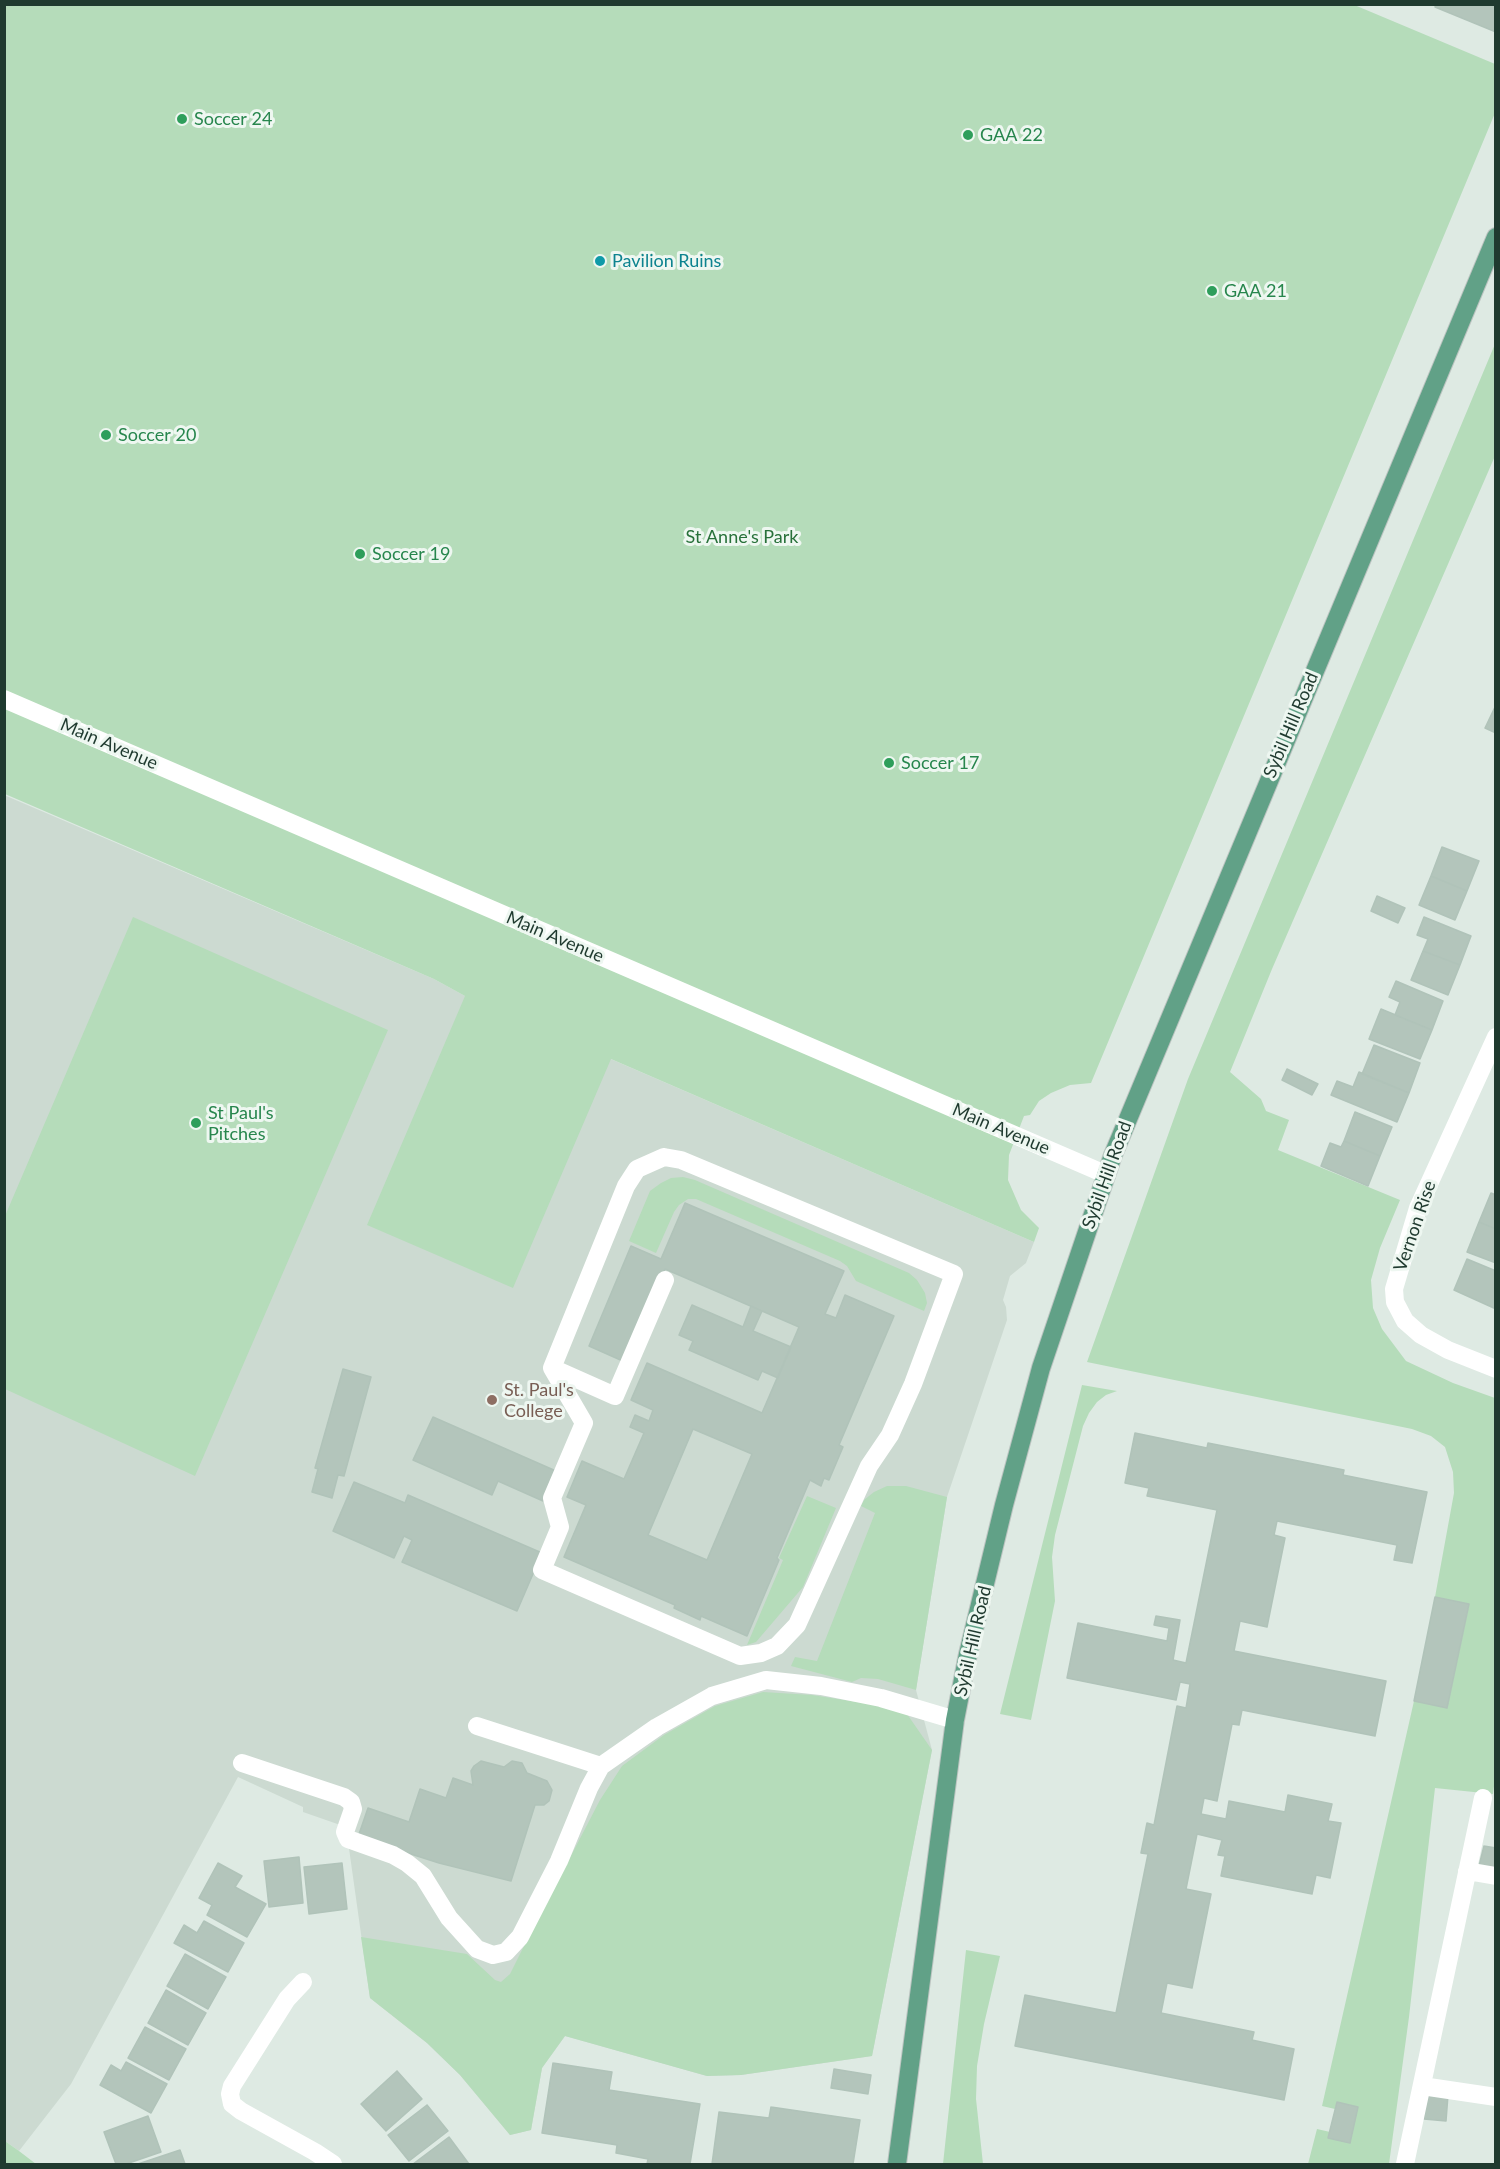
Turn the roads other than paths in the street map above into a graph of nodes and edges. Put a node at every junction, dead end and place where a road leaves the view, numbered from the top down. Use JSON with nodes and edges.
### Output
{"nodes":[{"id":1,"x":1496,"y":237,"type":"edge"},
{"id":2,"x":4,"y":699,"type":"edge"},
{"id":3,"x":1496,"y":1037,"type":"edge"},
{"id":4,"x":1105,"y":1174,"type":"junction"},
{"id":5,"x":665,"y":1280,"type":"dead end"},
{"id":6,"x":552,"y":1368,"type":"junction"},
{"id":7,"x":1496,"y":1369,"type":"edge"},
{"id":8,"x":955,"y":1720,"type":"junction"},
{"id":9,"x":477,"y":1726,"type":"dead end"},
{"id":10,"x":242,"y":1763,"type":"dead end"},
{"id":11,"x":602,"y":1766,"type":"junction"},
{"id":12,"x":1483,"y":1798,"type":"dead end"},
{"id":13,"x":1467,"y":1872,"type":"junction"},
{"id":14,"x":1496,"y":1876,"type":"edge"},
{"id":15,"x":303,"y":1982,"type":"dead end"},
{"id":16,"x":1422,"y":2086,"type":"junction"},
{"id":17,"x":1496,"y":2097,"type":"edge"},
{"id":18,"x":333,"y":2164,"type":"edge"},
{"id":19,"x":897,"y":2164,"type":"edge"},
{"id":20,"x":1405,"y":2164,"type":"edge"}],
"edges":[{"from":1,"to":4,"type":"main road","name":"Sybil Hill Road"},
{"from":2,"to":4,"type":"street","name":"Main Avenue"},
{"from":3,"to":7,"type":"street","name":"Vernon Rise"},
{"from":4,"to":8,"type":"main road","name":"Sybil Hill Road"},
{"from":5,"to":6,"type":"street"},
{"from":6,"to":6,"type":"street"},
{"from":8,"to":11,"type":"street"},
{"from":8,"to":19,"type":"main road","name":"Sybil Hill Road"},
{"from":9,"to":11,"type":"street"},
{"from":10,"to":11,"type":"street"},
{"from":12,"to":13,"type":"street"},
{"from":13,"to":14,"type":"street"},
{"from":13,"to":16,"type":"street"},
{"from":15,"to":18,"type":"street"},
{"from":16,"to":17,"type":"street"},
{"from":16,"to":20,"type":"street"}]}
